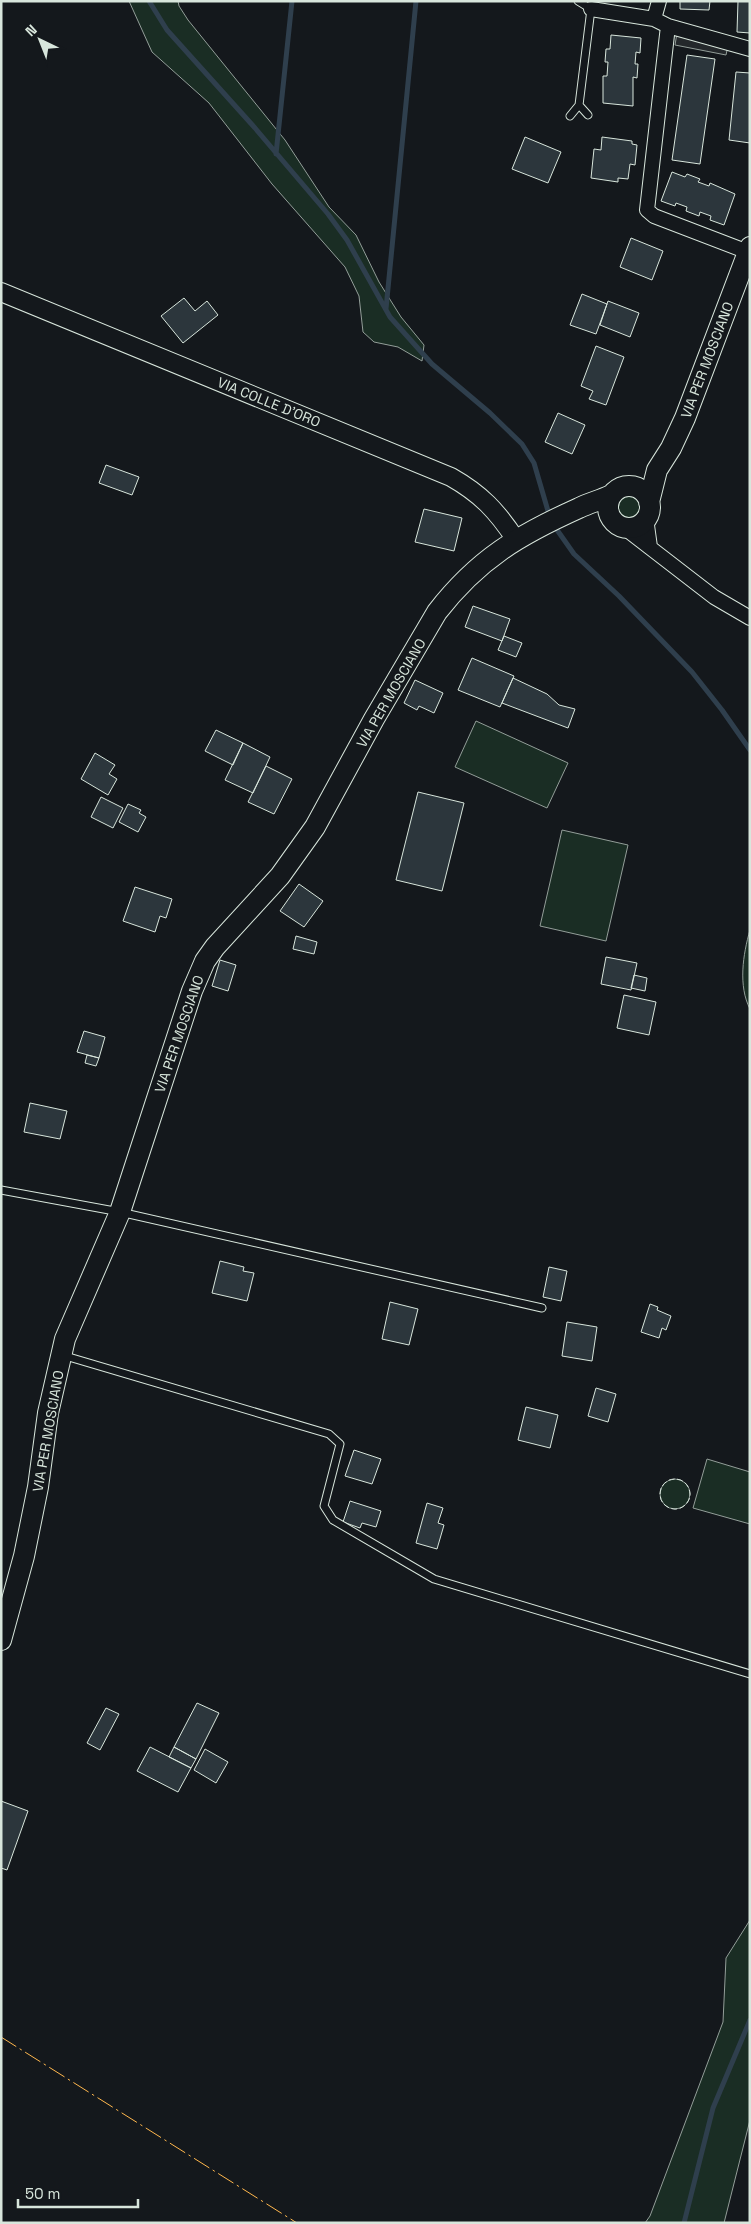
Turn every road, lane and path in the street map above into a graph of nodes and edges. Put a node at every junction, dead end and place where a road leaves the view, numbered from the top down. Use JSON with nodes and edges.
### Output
{"nodes":[{"id":1,"x":578,"y":1,"type":"edge"},
{"id":2,"x":659,"y":1,"type":"edge"},
{"id":3,"x":591,"y":9,"type":"junction"},
{"id":4,"x":654,"y":19,"type":"junction"},
{"id":5,"x":668,"y":26,"type":"junction"},
{"id":6,"x":750,"y":49,"type":"edge"},
{"id":7,"x":579,"y":105,"type":"junction"},
{"id":8,"x":588,"y":115,"type":"dead end"},
{"id":9,"x":570,"y":116,"type":"dead end"},
{"id":10,"x":749,"y":250,"type":"edge"},
{"id":11,"x":1,"y":292,"type":"edge"},
{"id":12,"x":657,"y":470,"type":"junction"},
{"id":13,"x":629,"y":486,"type":"junction"},
{"id":14,"x":611,"y":495,"type":"junction"},
{"id":15,"x":647,"y":510,"type":"junction"},
{"id":16,"x":568,"y":513,"type":"junction"},
{"id":17,"x":619,"y":525,"type":"junction"},
{"id":18,"x":516,"y":540,"type":"junction"},
{"id":19,"x":650,"y":547,"type":"junction"},
{"id":20,"x":750,"y":618,"type":"edge"},
{"id":21,"x":1,"y":1190,"type":"edge"},
{"id":22,"x":120,"y":1212,"type":"junction"},
{"id":23,"x":542,"y":1308,"type":"dead end"},
{"id":24,"x":62,"y":1355,"type":"junction"},
{"id":25,"x":1,"y":1640,"type":"edge"},
{"id":26,"x":750,"y":1674,"type":"edge"}],
"edges":[{"from":1,"to":3,"type":"lane"},
{"from":2,"to":4,"type":"street"},
{"from":3,"to":4,"type":"street"},
{"from":3,"to":7,"type":"lane"},
{"from":4,"to":5,"type":"street"},
{"from":5,"to":6,"type":"street"},
{"from":5,"to":10,"type":"street"},
{"from":7,"to":8,"type":"lane"},
{"from":7,"to":9,"type":"lane"},
{"from":10,"to":12,"type":"main road","name":"VIA PER MOSCIANO"},
{"from":11,"to":18,"type":"street","name":"VIA COLLE D'ORO"},
{"from":12,"to":13,"type":"main road","name":"VIA PER MOSCIANO"},
{"from":12,"to":15,"type":"main road","name":"VIA PER MOSCIANO"},
{"from":13,"to":14,"type":"main road"},
{"from":13,"to":15,"type":"main road"},
{"from":14,"to":16,"type":"main road","name":"VIA PER MOSCIANO"},
{"from":14,"to":17,"type":"main road"},
{"from":15,"to":17,"type":"main road"},
{"from":15,"to":19,"type":"street"},
{"from":16,"to":17,"type":"main road"},
{"from":16,"to":18,"type":"main road","name":"VIA PER MOSCIANO"},
{"from":17,"to":19,"type":"street"},
{"from":18,"to":22,"type":"main road","name":"VIA PER MOSCIANO"},
{"from":19,"to":20,"type":"street"},
{"from":21,"to":22,"type":"lane"},
{"from":22,"to":23,"type":"lane"},
{"from":22,"to":24,"type":"main road","name":"VIA PER MOSCIANO"},
{"from":24,"to":25,"type":"main road","name":"VIA PER MOSCIANO"},
{"from":24,"to":26,"type":"lane"}]}
